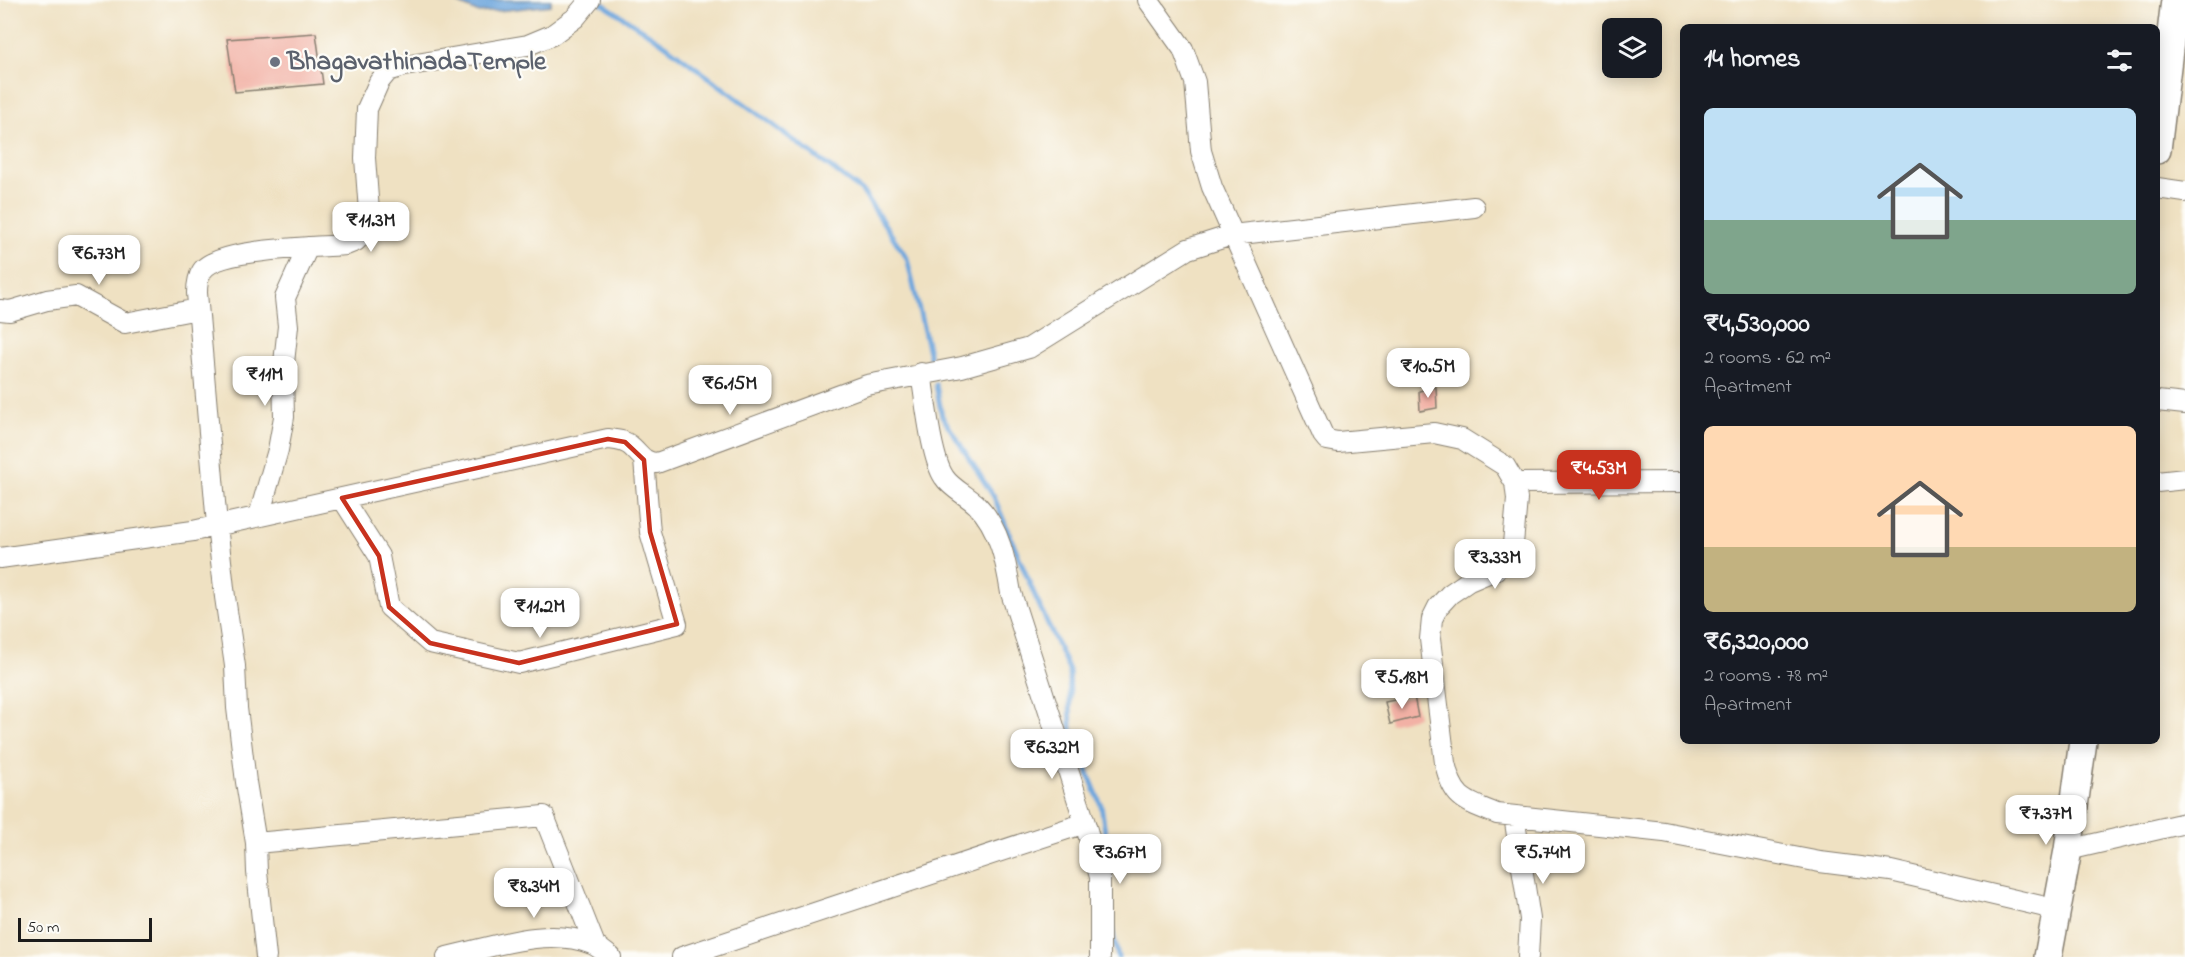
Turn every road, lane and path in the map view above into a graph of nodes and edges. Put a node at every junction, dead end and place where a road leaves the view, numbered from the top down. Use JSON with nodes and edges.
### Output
{"nodes":[{"id":1,"x":590,"y":0,"type":"edge"},
{"id":2,"x":1148,"y":0,"type":"edge"},
{"id":3,"x":2175,"y":0,"type":"edge"},
{"id":4,"x":2160,"y":125,"type":"edge"},
{"id":5,"x":2160,"y":188,"type":"edge"},
{"id":6,"x":2185,"y":192,"type":"edge"},
{"id":7,"x":1474,"y":207,"type":"dead end"},
{"id":8,"x":1232,"y":235,"type":"junction"},
{"id":9,"x":305,"y":253,"type":"junction"},
{"id":10,"x":198,"y":309,"type":"junction"},
{"id":11,"x":0,"y":310,"type":"edge"},
{"id":12,"x":921,"y":373,"type":"junction"},
{"id":13,"x":2160,"y":401,"type":"edge"},
{"id":14,"x":2185,"y":404,"type":"edge"},
{"id":15,"x":644,"y":460,"type":"junction"},
{"id":16,"x":2185,"y":479,"type":"edge"},
{"id":17,"x":1680,"y":482,"type":"edge"},
{"id":18,"x":2160,"y":482,"type":"edge"},
{"id":19,"x":1515,"y":483,"type":"junction"},
{"id":20,"x":342,"y":498,"type":"junction"},
{"id":21,"x":259,"y":516,"type":"junction"},
{"id":22,"x":217,"y":525,"type":"junction"},
{"id":23,"x":0,"y":558,"type":"edge"},
{"id":24,"x":2083,"y":744,"type":"edge"},
{"id":25,"x":1514,"y":816,"type":"junction"},
{"id":26,"x":1085,"y":823,"type":"junction"},
{"id":27,"x":2185,"y":823,"type":"edge"},
{"id":28,"x":256,"y":843,"type":"junction"},
{"id":29,"x":2068,"y":850,"type":"junction"},
{"id":30,"x":2058,"y":909,"type":"junction"},
{"id":31,"x":604,"y":951,"type":"edge"},
{"id":32,"x":266,"y":957,"type":"edge"},
{"id":33,"x":447,"y":957,"type":"edge"},
{"id":34,"x":682,"y":957,"type":"edge"},
{"id":35,"x":1100,"y":957,"type":"edge"},
{"id":36,"x":1528,"y":957,"type":"edge"},
{"id":37,"x":2048,"y":957,"type":"edge"}],
"edges":[{"from":1,"to":9,"type":"street"},
{"from":2,"to":8,"type":"street"},
{"from":3,"to":4,"type":"main road"},
{"from":5,"to":6,"type":"street"},
{"from":7,"to":8,"type":"street"},
{"from":8,"to":12,"type":"street"},
{"from":8,"to":19,"type":"street"},
{"from":9,"to":10,"type":"street"},
{"from":9,"to":21,"type":"street"},
{"from":10,"to":11,"type":"street"},
{"from":10,"to":22,"type":"street"},
{"from":12,"to":15,"type":"street"},
{"from":12,"to":26,"type":"street"},
{"from":13,"to":14,"type":"street"},
{"from":15,"to":20,"type":"street"},
{"from":15,"to":20,"type":"street"},
{"from":16,"to":18,"type":"street"},
{"from":17,"to":19,"type":"street"},
{"from":19,"to":25,"type":"street"},
{"from":20,"to":21,"type":"street"},
{"from":21,"to":22,"type":"street"},
{"from":22,"to":23,"type":"street"},
{"from":22,"to":28,"type":"street"},
{"from":24,"to":29,"type":"main road"},
{"from":25,"to":30,"type":"street"},
{"from":25,"to":36,"type":"street"},
{"from":26,"to":34,"type":"street"},
{"from":26,"to":35,"type":"street"},
{"from":27,"to":29,"type":"street"},
{"from":28,"to":31,"type":"street"},
{"from":28,"to":32,"type":"street"},
{"from":29,"to":30,"type":"main road"},
{"from":30,"to":37,"type":"main road"},
{"from":31,"to":33,"type":"street"}]}
